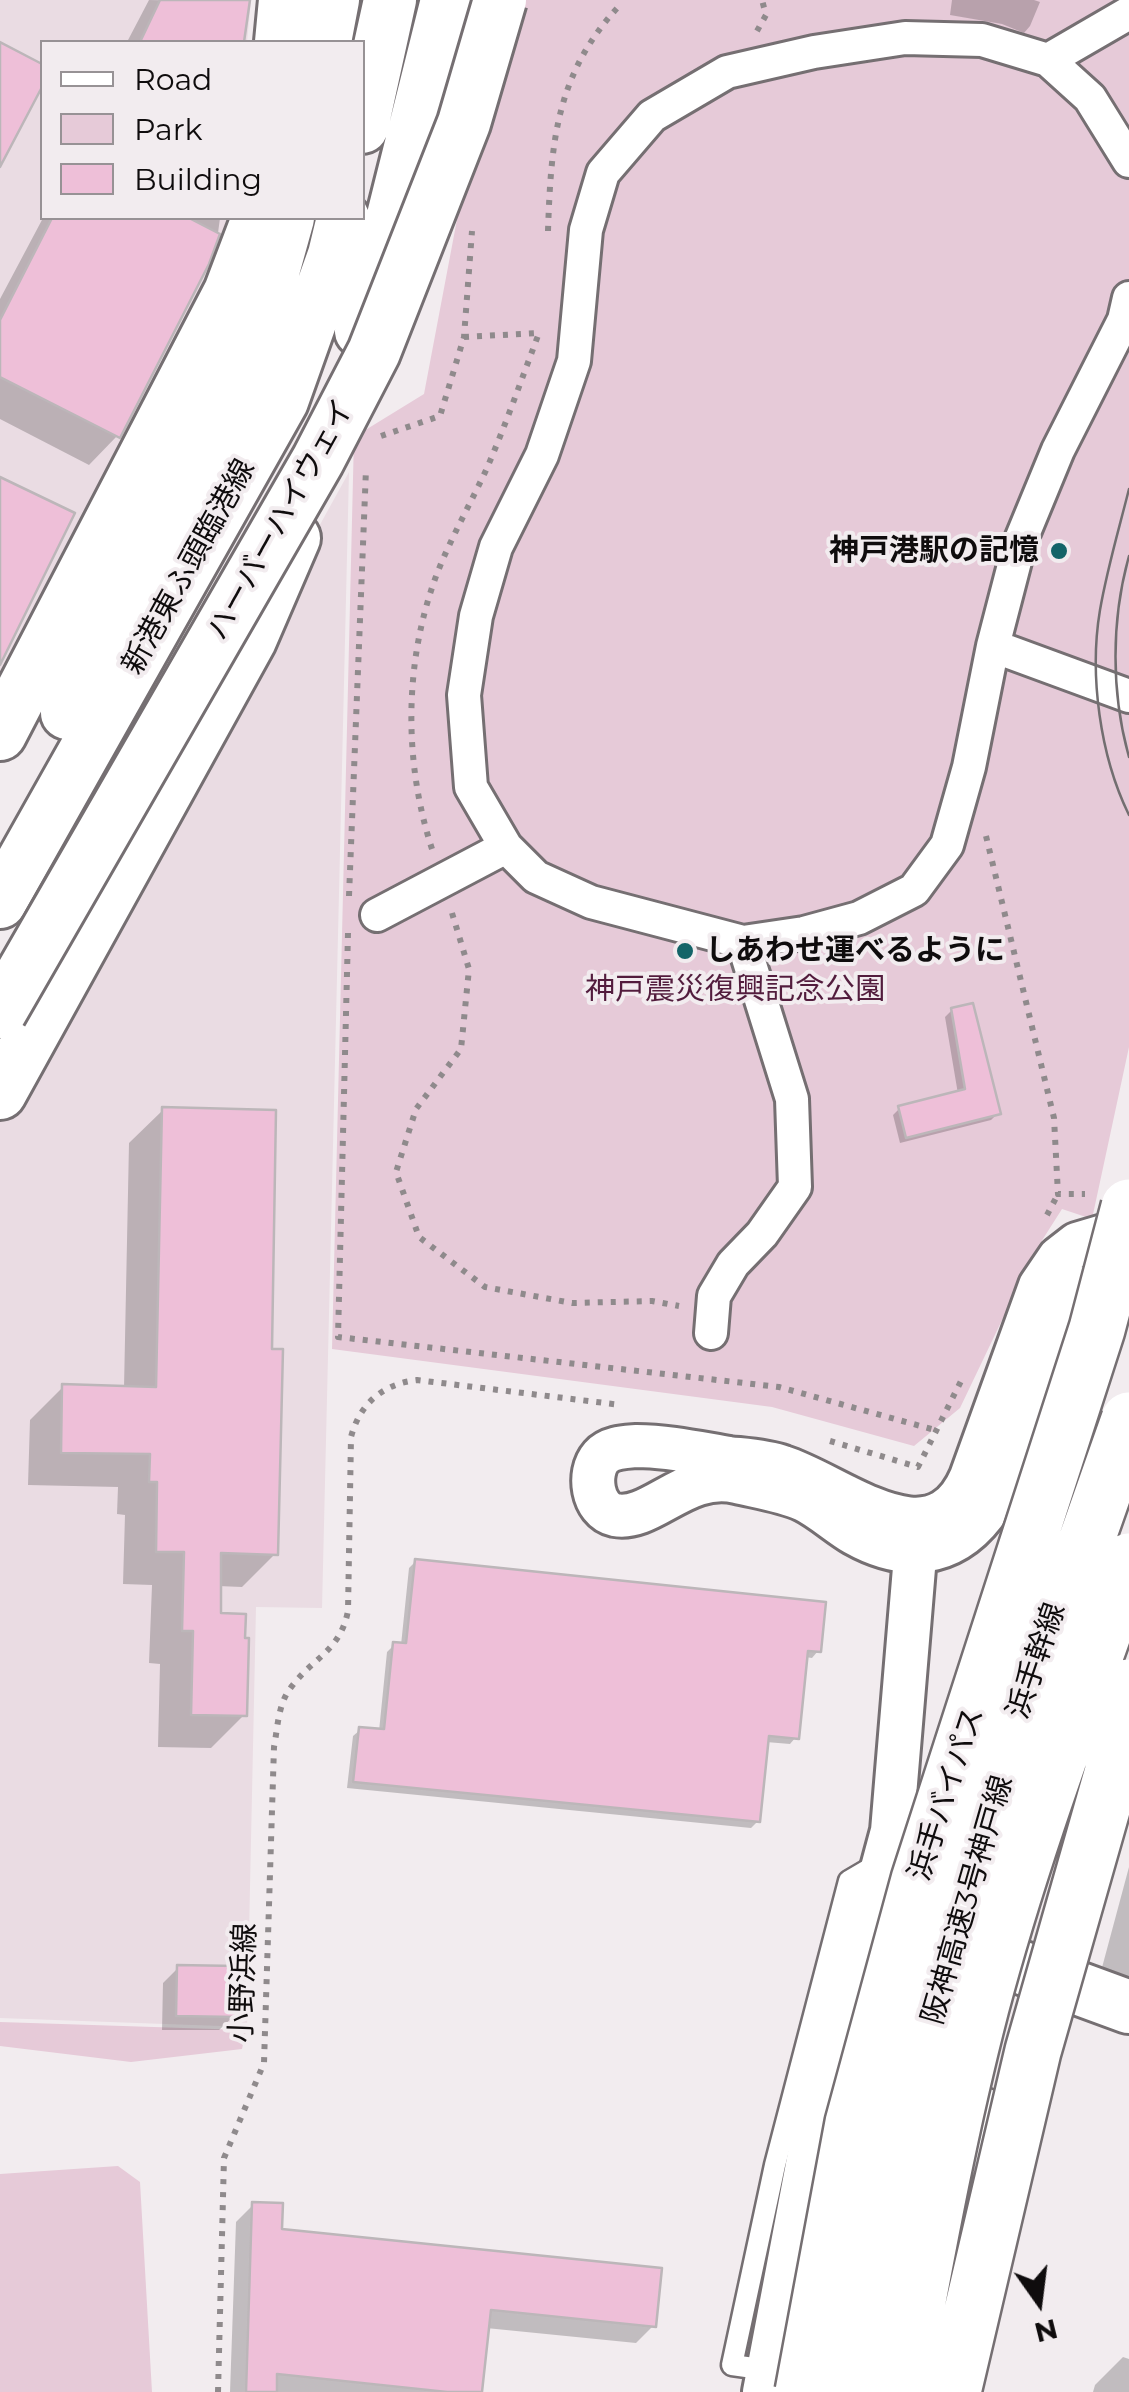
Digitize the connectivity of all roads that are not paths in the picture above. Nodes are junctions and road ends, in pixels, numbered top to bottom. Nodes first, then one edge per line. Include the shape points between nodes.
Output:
1 (285, 0) edge
2 (333, 0) edge
3 (390, 0) edge
4 (446, 0) edge
5 (477, 0) edge
6 (500, 0) edge
7 (1129, 13) edge
8 (280, 40) edge
9 (325, 40) edge
10 (1048, 60) junction
11 (365, 113) edge
12 (1129, 162) edge
13 (258, 220) edge
14 (287, 220) edge
15 (343, 220) edge
16 (1129, 298) edge
17 (994, 646) junction
18 (1129, 696) edge
19 (0, 734) edge
20 (506, 846) junction
21 (0, 855) edge
22 (0, 902) edge
23 (358, 917) road end
24 (744, 942) junction
25 (0, 968) edge
26 (0, 1012) edge
27 (0, 1093) edge
28 (1111, 1201) edge
29 (1129, 1238) edge
30 (1129, 1284) edge
31 (711, 1333) road end
32 (1129, 1394) edge
33 (1129, 1420) edge
34 (926, 1533) junction
35 (1129, 1561) edge
36 (1129, 1595) edge
37 (1129, 1687) edge
38 (940, 1938) junction
39 (1002, 1962) junction
40 (1129, 2007) edge
41 (779, 2385) edge
42 (830, 2392) edge
43 (851, 2392) edge
44 (900, 2392) edge
45 (938, 2392) edge
46 (953, 2392) edge

1 - 8 street
2 - 9 street
3 - 11 street
4 - 27 street, bridge via 378,272 355,442 295,534 250,640
5 - 25 street, ハーバーハイウェイ via 442,119 352,349
6 - 26 street, ハーバーハイウェイ, bridge via 464,123 374,352
7 - 10 street
10 - 12 street via 1090,98
10 - 20 street via 982,40 905,38 727,72 652,116 603,173 586,230 574,361 542,454 496,547 476,616 464,696 471,788
13 - 19 street via 230,292
14 - 21 street via 231,395
15 - 22 street, 新港東ふ頭臨港線 via 282,401
16 - 17 street via 1020,542
17 - 18 street
17 - 24 street via 947,845 914,890 858,918
20 - 23 street
20 - 24 street via 536,877 591,902
24 - 31 street via 792,1099 795,1186 732,1264 714,1296
28 - 41 main road, 浜手バイパス, bridge via 1097,1329 919,1880
29 - 34 street via 1104,1236 1059,1258 1040,1286 962,1497
30 - 34 street via 1088,1286 1058,1303 984,1514 969,1534 936,1550
32 - 38 main road, 浜手幹線
33 - 43 main road, 阪神高速3号神戸線, bridge via 986,1823 893,2170
34 - 34 street via 892,1550 804,1500 731,1480 692,1483 636,1514 613,1515 601,1507 594,1471 614,1449 653,1446 780,1466
34 - 41 street via 892,1831 818,2108
35 - 44 main road, 阪神高速3号神戸線, bridge via 982,2003
36 - 39 main road
37 - 46 main road, bridge
38 - 39 street
38 - 42 main road, 浜手幹線 via 864,2204
39 - 40 street
39 - 45 main road

